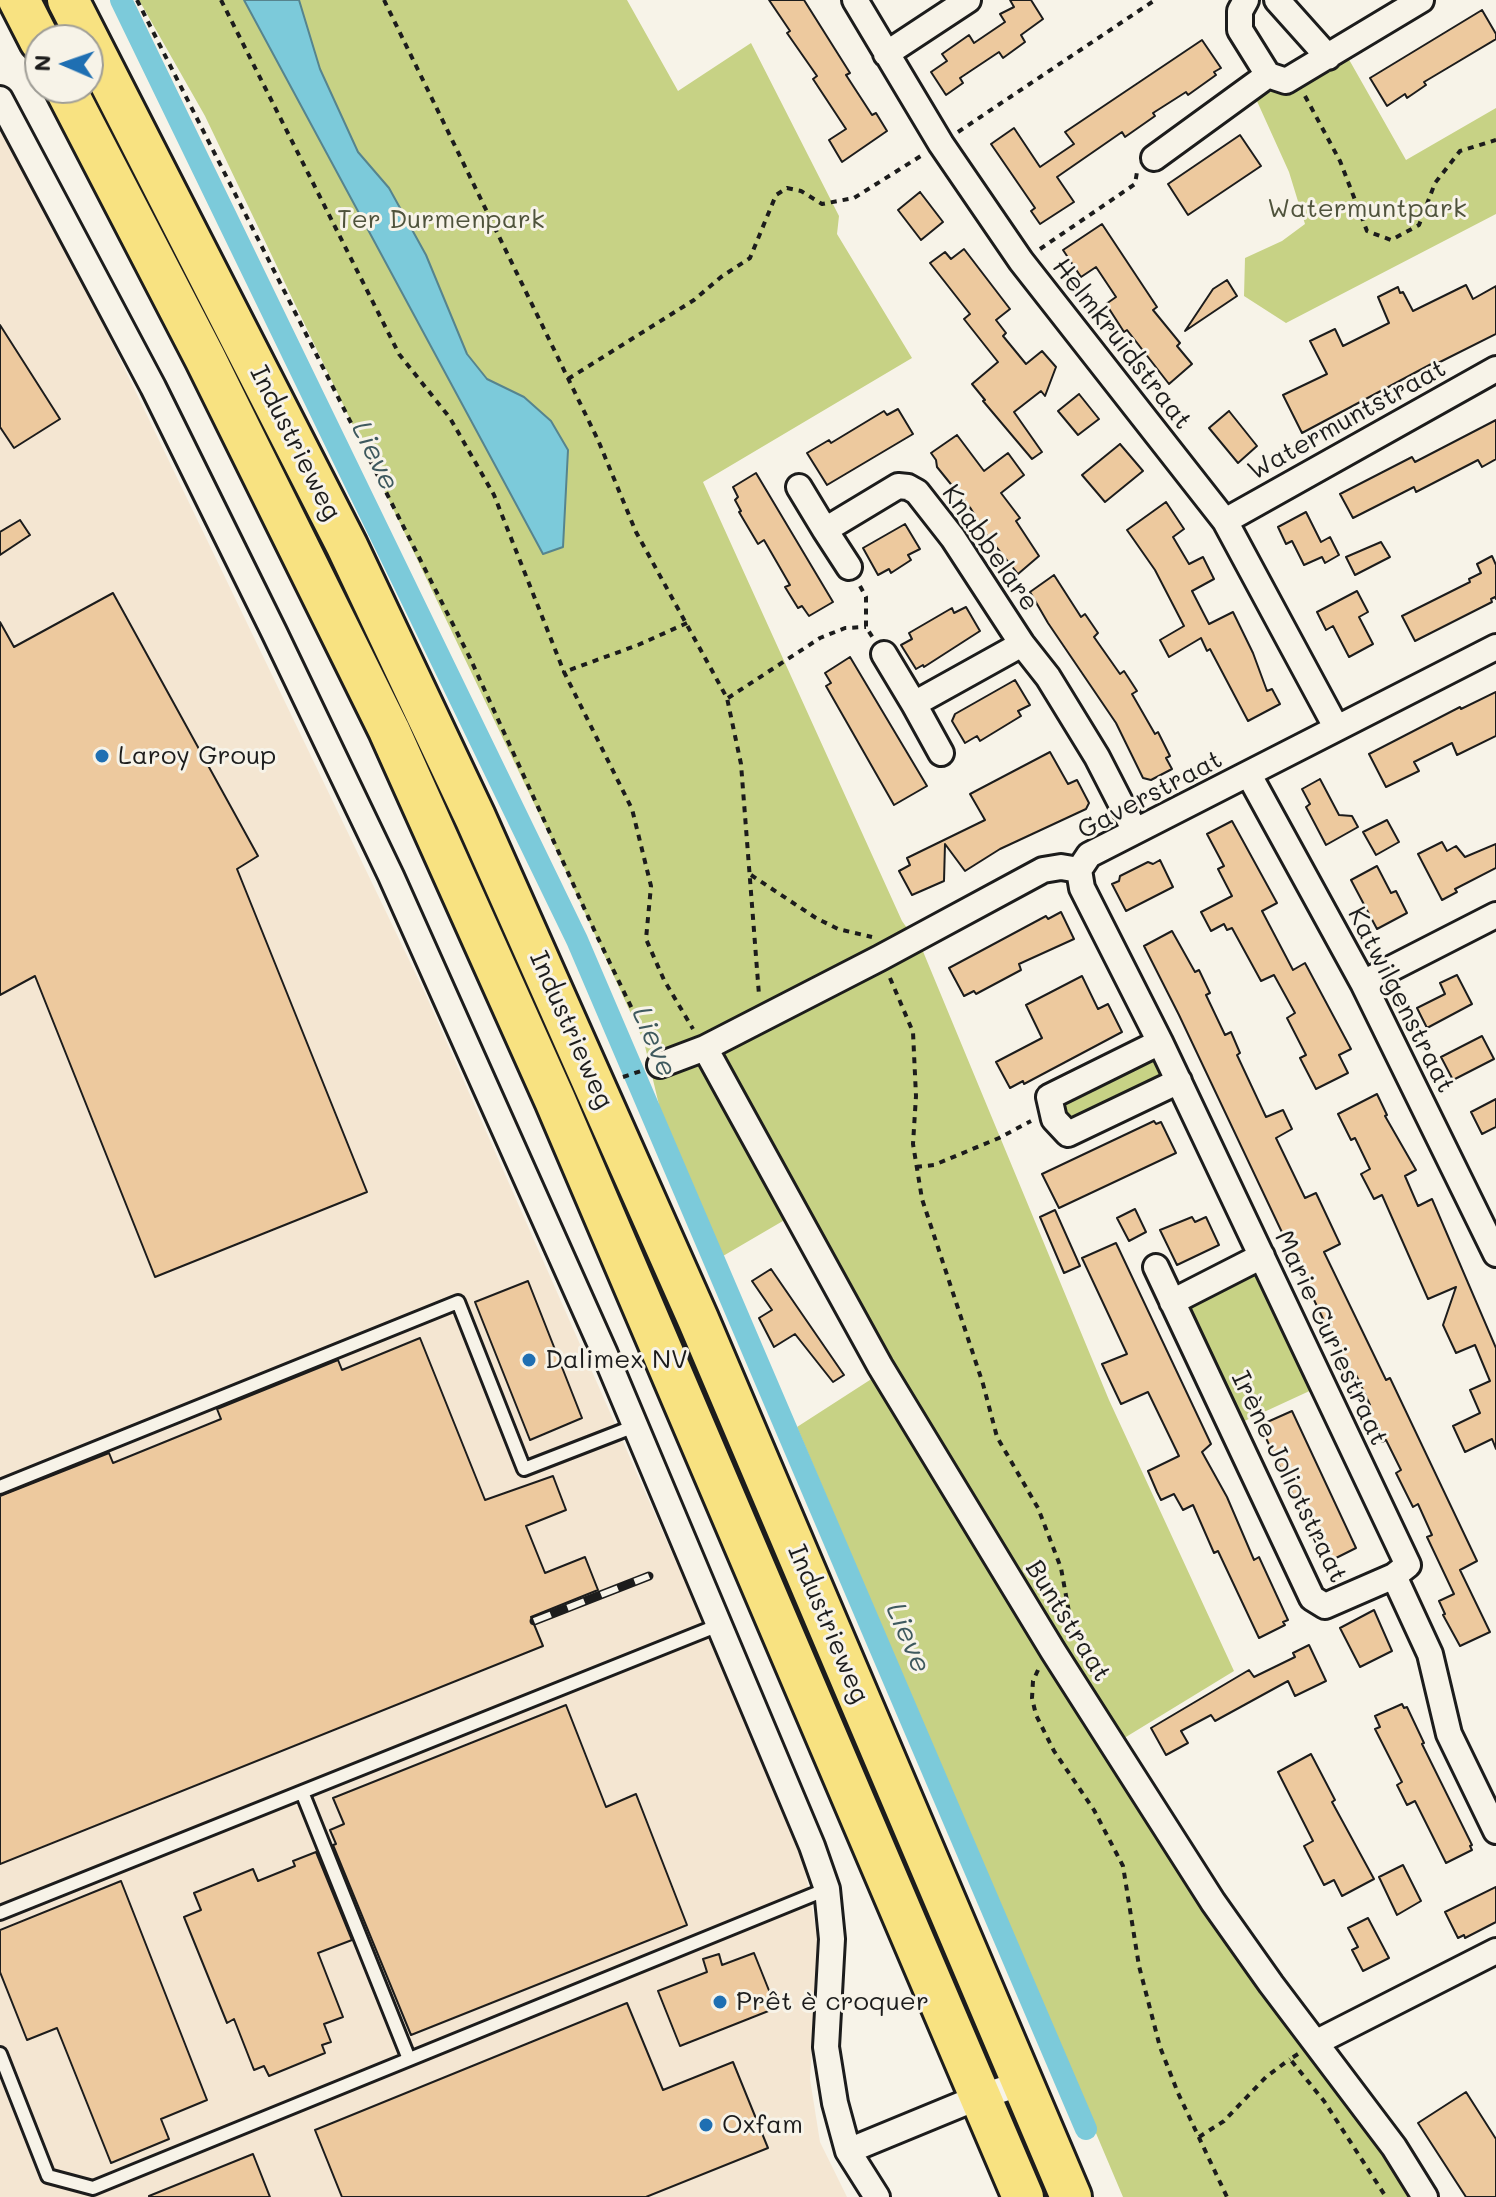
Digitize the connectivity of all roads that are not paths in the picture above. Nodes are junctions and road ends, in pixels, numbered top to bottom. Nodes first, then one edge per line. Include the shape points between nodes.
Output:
1 (19, 0) edge
2 (68, 0) edge
3 (855, 0) edge
4 (968, 0) edge
5 (1246, 0) edge
6 (1277, 0) edge
7 (1421, 0) edge
8 (31, 24) edge
9 (886, 54) junction
10 (1328, 57) junction
11 (1268, 75) junction
12 (0, 99) edge
13 (73, 104) edge
14 (1154, 158) road end
15 (1496, 369) edge
16 (799, 487) dead end
17 (1225, 521) junction
18 (825, 530) junction
19 (849, 567) road end
20 (1022, 644) junction
21 (1496, 647) edge
22 (884, 654) road end
23 (914, 704) junction
24 (1336, 727) junction
25 (941, 753) dead end
26 (1249, 775) junction
27 (1135, 831) junction
28 (1079, 870) junction
29 (1496, 915) edge
30 (1363, 983) junction
31 (1160, 1042) junction
32 (705, 1048) junction
33 (660, 1065) road end
34 (1179, 1081) junction
35 (1496, 1254) edge
36 (1262, 1256) junction
37 (1156, 1267) dead end
38 (1172, 1302) junction
39 (635, 1426) junction
40 (0, 1487) edge
41 (1394, 1576) junction
42 (719, 1625) junction
43 (302, 1792) junction
44 (1496, 1831) edge
45 (827, 1889) junction
46 (0, 1913) edge
47 (1496, 1951) edge
48 (1317, 2042) junction
49 (0, 2054) edge
50 (409, 2059) junction
51 (1023, 2083) junction
52 (979, 2097) junction
53 (848, 2151) junction
54 (877, 2197) edge
55 (1023, 2197) edge
56 (1071, 2197) edge
57 (1425, 2197) edge

1 - 8 highway
2 - 51 highway, Industrieweg via 347,546 475,817 686,1290
3 - 9 street, Helmkruidstraat
4 - 9 street
5 - 11 street via 1240,30
6 - 10 street
7 - 10 street
9 - 17 street, Helmkruidstraat via 1021,261
10 - 11 street via 1286,81
11 - 14 street
12 - 39 street via 153,387 281,646 391,876
13 - 52 highway, Industrieweg via 389,730 555,1100
15 - 17 street, Watermuntstraat
16 - 18 street
17 - 24 street, Helmkruidstraat
18 - 19 street
18 - 20 street, Knabbelare via 898,486 917,492
20 - 23 street, Knabbelare
20 - 27 street, Knabbelare via 1071,713
21 - 24 street, Gaverstraat
22 - 23 street
23 - 25 street
24 - 26 street, Gaverstraat
26 - 27 street, Gaverstraat
26 - 30 street, Katwilgenstraat
27 - 28 street, Gaverstraat via 1089,855
28 - 31 street, Marie Curiestraat via 1082,888
28 - 32 street, Gaverstraat via 1043,870
29 - 30 street
30 - 35 street, Katwilgenstraat
31 - 34 street, Marie Curiestraat
31 - 34 street via 1049,1097 1051,1110 1068,1134
32 - 33 street, Gaverstraat
32 - 48 street, Buntstraat via 880,1366 1053,1651 1213,1902
34 - 36 street, Marie Curiestraat
36 - 38 street
36 - 41 street, Marie Curiestraat via 1408,1565
37 - 38 street, Irène Joliotstraat
38 - 41 street, Irène Joliotstraat via 1312,1598 1325,1606
39 - 40 lane via 524,1469 458,1302
39 - 42 street
41 - 44 street via 1430,1654 1449,1734
42 - 43 lane
42 - 45 street
43 - 46 lane
43 - 50 lane
45 - 50 lane
45 - 53 street via 832,1939 826,2047
47 - 48 street
48 - 57 street, Buntstraat
49 - 50 lane via 48,2176 93,2188
51 - 52 street
51 - 56 highway, Industrieweg
52 - 53 street
52 - 55 highway, Industrieweg
53 - 54 street

